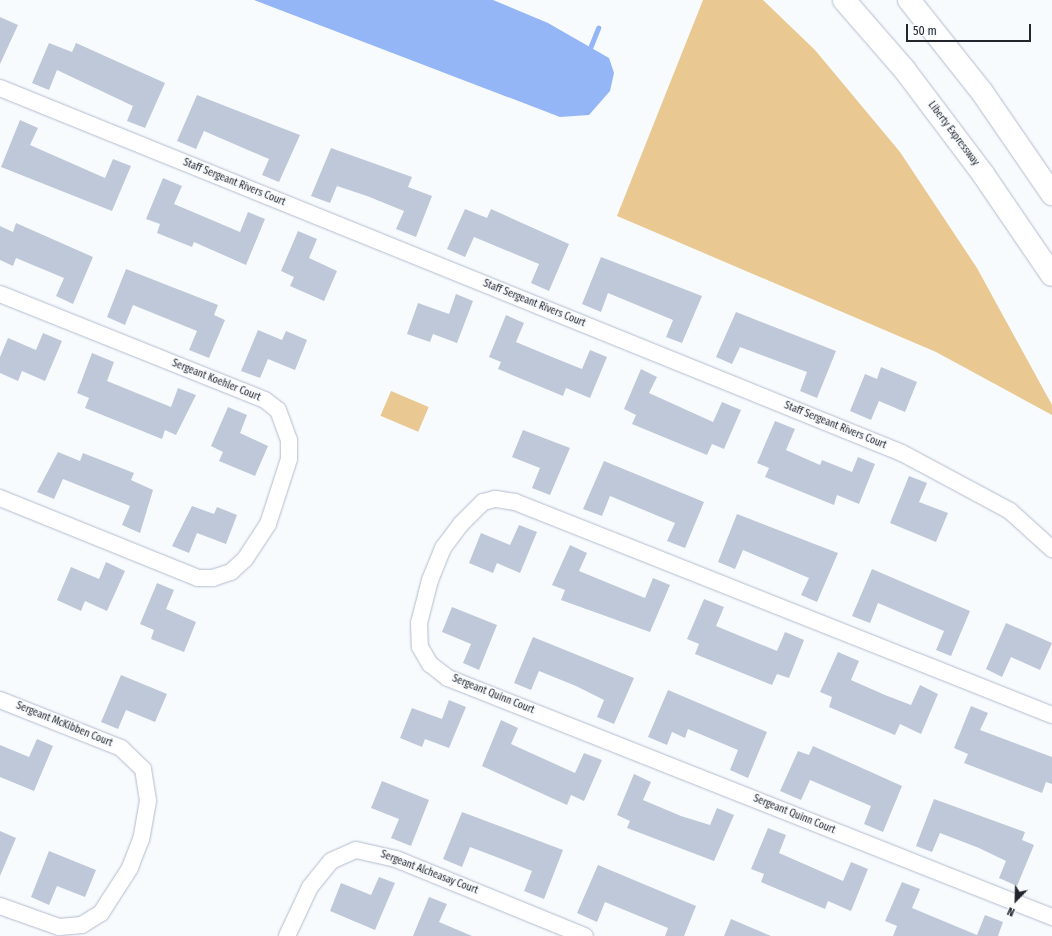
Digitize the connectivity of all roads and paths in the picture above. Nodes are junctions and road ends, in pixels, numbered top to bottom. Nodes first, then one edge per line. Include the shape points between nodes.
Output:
1 (844, 0) edge
2 (909, 0) edge
3 (0, 88) edge
4 (1052, 194) edge
5 (1052, 275) edge
6 (0, 294) edge
7 (0, 498) edge
8 (1052, 549) edge
9 (0, 700) edge
10 (1052, 715) edge
11 (0, 906) edge
12 (1052, 917) edge
13 (287, 936) edge
14 (585, 936) edge

1 - 5 highway, Liberty Expressway via 909,75 983,174
2 - 4 highway via 982,92
3 - 8 street, Staff Sergeant Rivers Court via 902,453 1010,511
6 - 7 street, Sergeant Koehler Court via 265,400 278,410 287,428 289,446 278,500 268,524 245,559 231,572 213,578 198,578
9 - 11 street, Sergeant McKibben Court via 121,748 143,769 148,801 141,839 130,868 101,913 82,925 59,927
10 - 12 street, Sergeant Quinn Court via 515,502 495,499 483,502 460,524 443,548 419,623 420,647 430,664 448,678
13 - 14 street, Sergeant Alcheasay Court via 310,887 331,861 356,850 396,859

